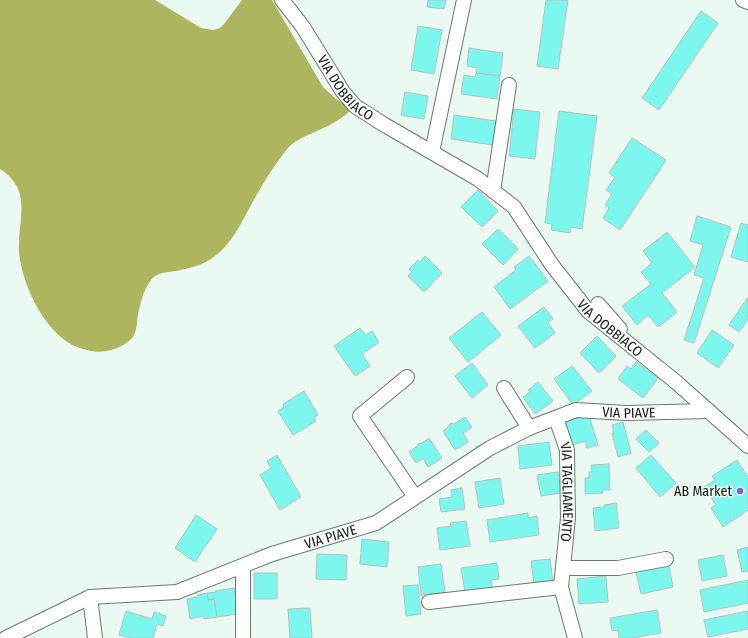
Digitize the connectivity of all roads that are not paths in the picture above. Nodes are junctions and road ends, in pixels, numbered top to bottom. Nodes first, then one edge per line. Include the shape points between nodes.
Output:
1 (282, 0) edge
2 (464, 0) edge
3 (743, 0) edge
4 (748, 2) edge
5 (509, 85) dead end
6 (432, 152) junction
7 (493, 191) junction
8 (598, 304) dead end
9 (637, 350) junction
10 (407, 377) dead end
11 (504, 388) dead end
12 (709, 411) junction
13 (556, 418) junction
14 (529, 428) junction
15 (745, 439) edge
16 (415, 497) junction
17 (666, 559) dead end
18 (242, 567) junction
19 (563, 568) junction
20 (561, 586) junction
21 (90, 597) junction
22 (429, 602) dead end
23 (6, 638) edge
24 (95, 638) edge
25 (243, 638) edge
26 (575, 638) edge

1 - 6 street, VIA DOBBIACO via 355,106
2 - 6 street
3 - 4 street
5 - 7 street
6 - 7 street, VIA DOBBIACO via 478,179
7 - 9 street, VIA DOBBIACO via 514,207 552,265 588,311
8 - 9 street
9 - 12 street, VIA DOBBIACO
10 - 16 street via 360,416
11 - 14 street
12 - 13 street, VIA PIAVE via 626,414 576,410
12 - 15 street, VIA DOBBIACO
13 - 14 street, VIA PIAVE
13 - 19 street, VIA TAGLIAMENTO via 567,450 568,518
14 - 16 street, VIA PIAVE via 490,448
16 - 18 street, VIA PIAVE via 376,523 272,554
17 - 19 street via 618,568
18 - 21 street, VIA PIAVE via 177,592
18 - 25 street
19 - 20 street, VIA TAGLIAMENTO
20 - 22 street
20 - 26 street, VIA TAGLIAMENTO
21 - 23 street, VIA PIAVE
21 - 24 street

